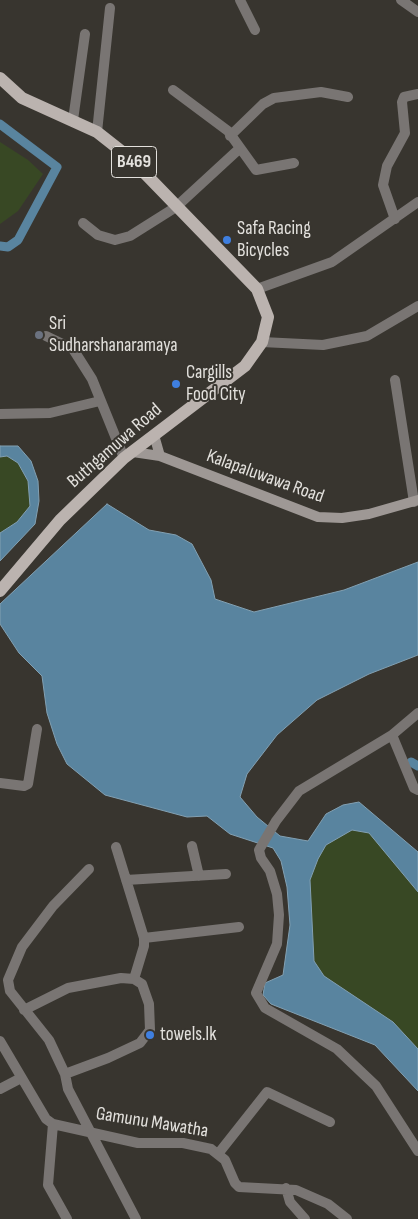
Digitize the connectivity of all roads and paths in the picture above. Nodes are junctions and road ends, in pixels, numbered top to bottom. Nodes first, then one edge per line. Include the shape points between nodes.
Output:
1 (240, 0) edge
2 (401, 0) edge
3 (110, 8) dead end
4 (418, 12) edge
5 (255, 30) dead end
6 (86, 34) dead end
7 (0, 78) edge
8 (173, 90) dead end
9 (418, 94) edge
10 (348, 97) dead end
11 (73, 120) junction
12 (97, 132) junction
13 (230, 136) junction
14 (239, 150) junction
15 (294, 163) dead end
16 (418, 202) edge
17 (176, 207) junction
18 (395, 218) junction
19 (83, 223) dead end
20 (257, 289) junction
21 (418, 306) edge
22 (46, 336) dead end
23 (262, 342) junction
24 (234, 374) junction
25 (395, 380) dead end
26 (216, 388) junction
27 (100, 402) junction
28 (0, 414) edge
29 (154, 435) junction
30 (129, 455) junction
31 (160, 456) junction
32 (416, 501) edge
33 (0, 591) edge
34 (418, 713) edge
35 (37, 730) dead end
36 (392, 735) junction
37 (0, 783) edge
38 (418, 790) edge
39 (192, 846) dead end
40 (116, 847) dead end
41 (89, 869) dead end
42 (226, 874) dead end
43 (199, 876) junction
44 (126, 880) junction
45 (240, 927) dead end
46 (144, 938) junction
47 (134, 979) junction
48 (24, 1010) junction
49 (0, 1041) edge
50 (65, 1074) junction
51 (21, 1078) junction
52 (0, 1089) edge
53 (330, 1122) dead end
54 (53, 1124) junction
55 (88, 1131) junction
56 (418, 1151) edge
57 (218, 1154) junction
58 (286, 1188) junction
59 (67, 1219) edge
60 (136, 1219) edge
61 (305, 1219) edge
62 (347, 1219) edge

1 - 5 street
2 - 4 street
3 - 12 street
6 - 11 street
7 - 11 main road, Buthgamuwa Road / B469 via 22,98
8 - 13 street via 228,131
9 - 18 street via 404,97 402,102 405,133 387,166 383,185
10 - 13 street via 321,92 274,98 263,104
11 - 12 main road, Buthgamuwa Road / B469
12 - 17 main road, Buthgamuwa Road / B469 via 130,158
13 - 14 street
14 - 15 street via 256,170
14 - 17 street
16 - 18 street
17 - 19 street via 130,236 115,240 98,236
17 - 20 main road, Buthgamuwa Road / B469
18 - 20 street via 332,262
20 - 23 main road, Buthgamuwa Road / B469 via 268,317
21 - 23 street via 367,336 323,345
22 - 27 street via 73,349 92,379
23 - 24 main road, Buthgamuwa Road / B469 via 245,366
24 - 26 main road, Buthgamuwa Road / B469
24 - 26 lane via 219,367 210,370 209,375
25 - 32 street
26 - 29 main road, Buthgamuwa Road / B469
27 - 28 street via 50,413
27 - 30 street
29 - 30 main road, Buthgamuwa Road / B469
29 - 31 street
30 - 31 street, Kalapaluwawa Road
30 - 33 main road, Buthgamuwa Road / B469 via 60,520
31 - 32 street, Kalapaluwawa Road via 318,517 369,514
34 - 36 street
35 - 37 street via 28,784
36 - 38 street via 414,788
36 - 56 street via 299,791 259,850 270,870 279,915 278,944 256,993 265,1008 337,1049 369,1080
39 - 43 street
40 - 44 street
41 - 48 street via 52,906 22,948 8,980 10,991
42 - 43 street
43 - 44 street
44 - 46 street
45 - 46 street
46 - 47 street
47 - 48 street via 122,978 68,988
47 - 50 street via 142,984 149,1004 150,1030 140,1042
48 - 50 street via 49,1040
49 - 51 street
50 - 55 street via 68,1089
51 - 52 street
51 - 54 street via 46,1119
53 - 57 street via 267,1092
54 - 55 street, Gamunu Mawatha
54 - 59 street via 48,1185
55 - 57 street, Gamunu Mawatha via 138,1143 183,1143 211,1149
55 - 60 street
57 - 58 street, Gamunu Mawatha via 239,1187
58 - 61 street via 290,1202
58 - 62 street, Gamunu Mawatha via 328,1204

